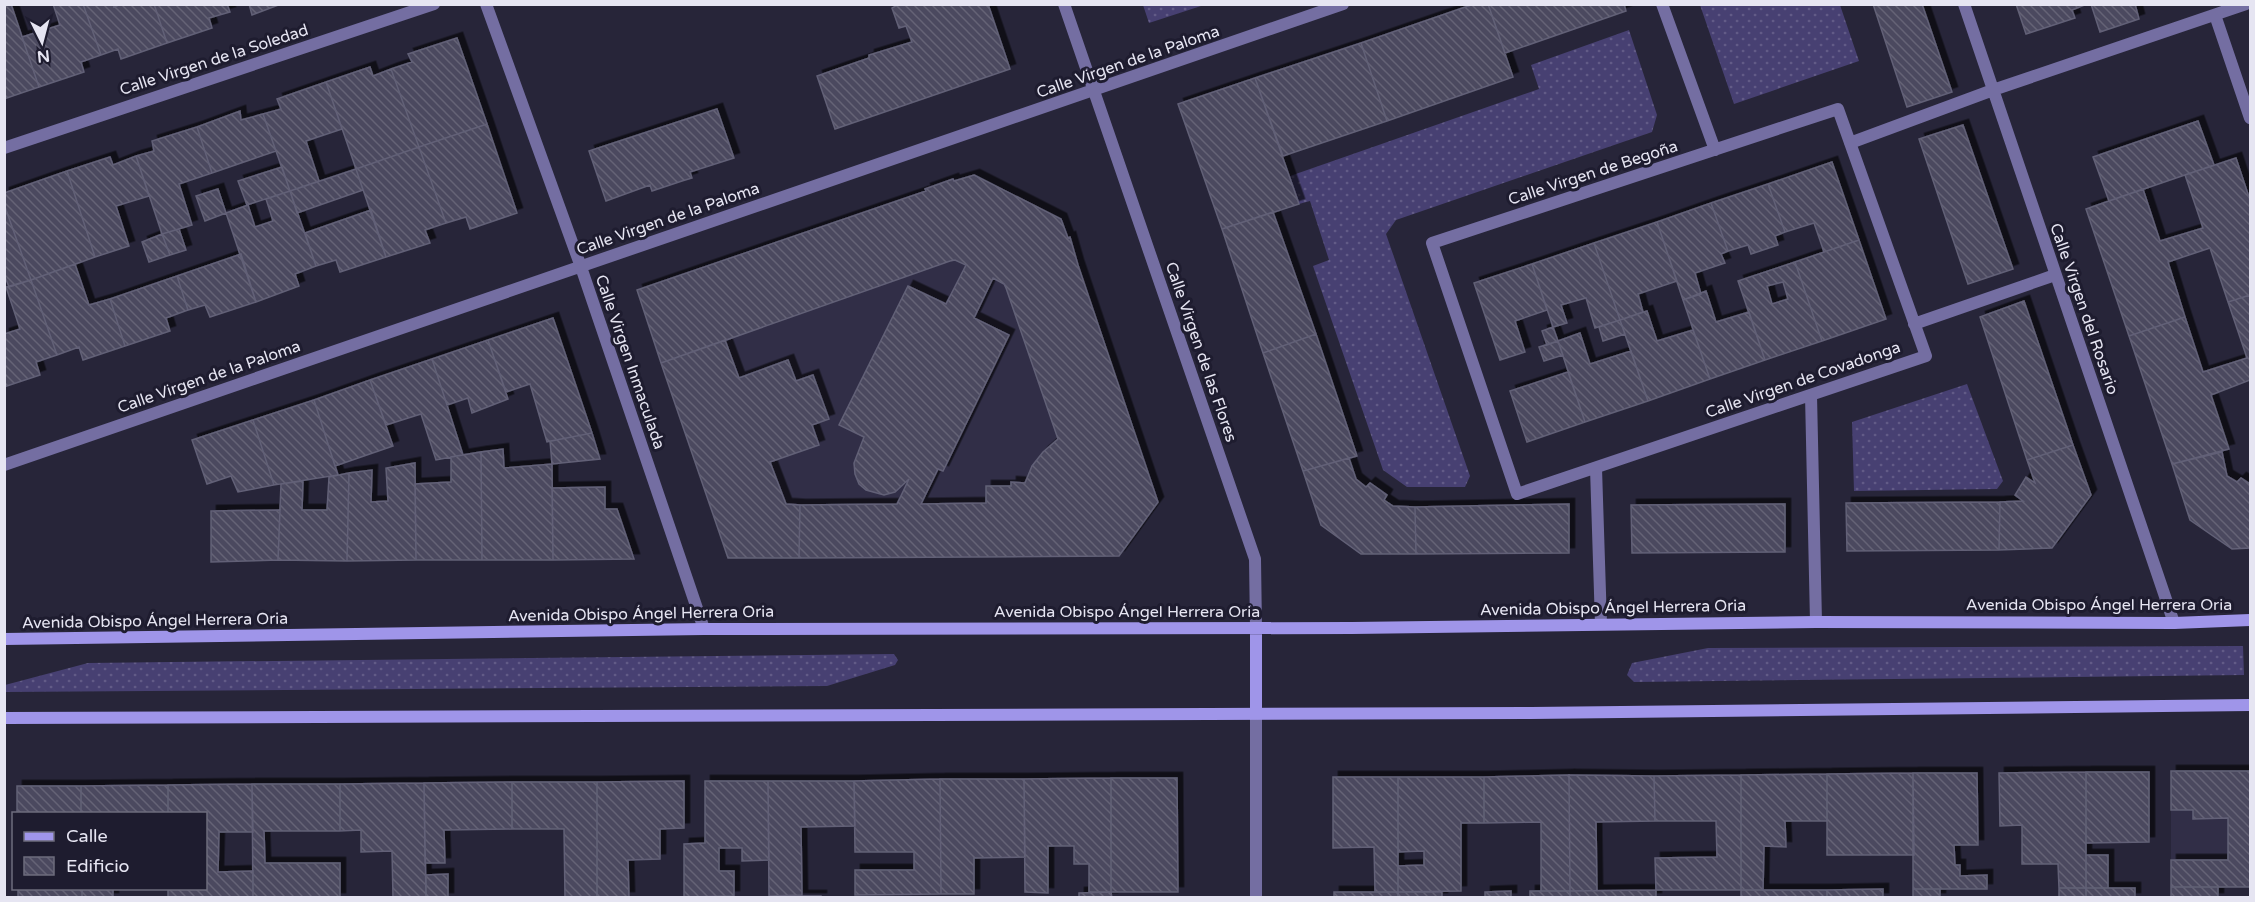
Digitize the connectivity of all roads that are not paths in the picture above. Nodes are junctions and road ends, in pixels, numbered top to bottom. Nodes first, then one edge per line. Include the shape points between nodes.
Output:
1 (434, 4) edge
2 (486, 4) edge
3 (1064, 4) edge
4 (1343, 4) edge
5 (1662, 4) edge
6 (1964, 4) edge
7 (2246, 4) edge
8 (2215, 15) junction
9 (1993, 90) junction
10 (1093, 92) junction
11 (2250, 118) edge
12 (1850, 142) junction
13 (4, 148) edge
14 (1715, 150) junction
15 (581, 267) junction
16 (2055, 275) junction
17 (1914, 324) junction
18 (1811, 395) junction
19 (4, 465) edge
20 (1596, 468) junction
21 (1517, 494) joint
22 (2250, 620) edge
23 (1816, 622) junction
24 (2174, 623) junction
25 (1601, 624) junction
26 (1256, 628) junction
27 (704, 629) junction
28 (4, 639) edge
29 (2250, 705) edge
30 (1256, 714) junction
31 (4, 718) edge
32 (1256, 897) edge

1 - 13 street, Calle Virgen de la Soledad
2 - 15 street, Calle Virgen Inmaculada
3 - 10 street, Calle Virgen de las Flores
4 - 10 street, Calle Virgen de la Paloma
5 - 14 street
6 - 9 street, Calle Virgen del Rosario
7 - 8 street
8 - 9 street
8 - 11 street
9 - 12 street
9 - 16 street, Calle Virgen del Rosario
10 - 15 street, Calle Virgen de la Paloma
10 - 26 street, Calle Virgen de las Flores via 1255,559
12 - 14 street, Calle Virgen de Begoña via 1838,109
12 - 17 street
14 - 21 street, Calle Virgen de Begoña via 1432,243
15 - 19 street, Calle Virgen de la Paloma
15 - 27 street, Calle Virgen Inmaculada
16 - 17 street, Calle Virgen de Covadonga
16 - 24 street, Calle Virgen del Rosario
17 - 18 street, Calle Virgen de Covadonga via 1926,356
18 - 20 street, Calle Virgen de Covadonga
18 - 23 street
20 - 21 street, Calle Virgen de Covadonga
20 - 25 street
22 - 24 main road, Avenida Obispo Ángel Herrera Oria
23 - 24 main road, Avenida Obispo Ángel Herrera Oria
23 - 25 main road, Avenida Obispo Ángel Herrera Oria
25 - 26 main road, Avenida Obispo Ángel Herrera Oria
26 - 27 main road, Avenida Obispo Ángel Herrera Oria
26 - 30 main road
27 - 28 main road, Avenida Obispo Ángel Herrera Oria
29 - 30 main road
30 - 31 main road
30 - 32 street

